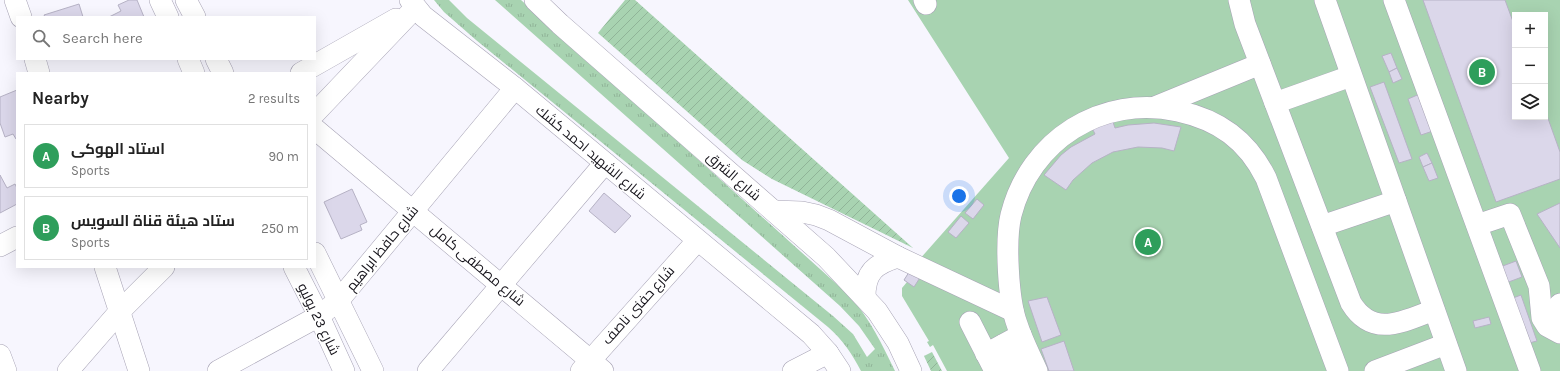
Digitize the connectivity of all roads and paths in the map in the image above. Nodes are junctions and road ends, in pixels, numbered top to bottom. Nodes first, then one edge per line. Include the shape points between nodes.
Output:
1 (16, 0) edge
2 (160, 0) edge
3 (186, 0) edge
4 (535, 0) edge
5 (1239, 0) edge
6 (1324, 0) edge
7 (1394, 0) edge
8 (413, 4) edge
9 (21, 16) edge
10 (168, 16) edge
11 (194, 16) edge
12 (35, 60) edge
13 (188, 60) edge
14 (216, 60) edge
15 (1260, 64) junction
16 (39, 72) edge
17 (194, 72) edge
18 (222, 72) edge
19 (303, 72) edge
20 (1352, 76) junction
21 (515, 88) junction
22 (1275, 103) junction
23 (1155, 107) junction
24 (316, 112) edge
25 (316, 130) edge
26 (605, 163) junction
27 (1396, 201) junction
28 (413, 210) junction
29 (774, 211) junction
30 (1322, 226) junction
31 (1477, 226) junction
32 (16, 238) edge
33 (697, 241) junction
34 (0, 246) edge
35 (316, 255) edge
36 (898, 257) junction
37 (105, 268) edge
38 (163, 268) edge
39 (295, 268) edge
40 (501, 284) junction
41 (865, 297) junction
42 (339, 300) junction
43 (1560, 304) edge
44 (1434, 310) junction
45 (120, 311) junction
46 (1013, 311) junction
47 (319, 316) junction
48 (1560, 319) edge
49 (970, 322) dead end
50 (1560, 333) edge
51 (1446, 344) junction
52 (1001, 351) edge
53 (828, 353) junction
54 (0, 355) edge
55 (591, 367) edge
56 (1380, 370) edge
57 (6, 371) edge
58 (68, 371) edge
59 (139, 371) edge
60 (218, 371) edge
61 (344, 371) edge
62 (373, 371) edge
63 (428, 371) edge
64 (793, 371) edge
65 (840, 371) edge
66 (911, 371) edge
67 (1016, 371) edge
68 (1037, 371) edge
69 (1338, 371) edge
70 (1456, 371) edge
71 (1530, 371) edge

1 - 9 street
2 - 10 street
3 - 11 street
4 - 29 street, شارع الشرق
5 - 15 street
6 - 20 street
7 - 31 street
8 - 19 street
8 - 21 street, شارع الشهيد احمد كشك via 423,16
8 - 24 street
12 - 16 street
13 - 17 street
14 - 18 street
15 - 22 street
15 - 23 street
20 - 22 street
20 - 27 street
21 - 26 street, شارع الشهيد احمد كشك
21 - 28 street, شارع حافظ ابراهيم
22 - 30 street
23 - 46 street via 1130,108 1083,122 1067,132 1040,158 1022,187 1011,216 1008,247
23 - 69 street via 1192,114 1223,128 1248,149 1258,163 1274,198
25 - 28 street, شارع مصطفى كامل
26 - 33 street, شارع الشهيد احمد كشك
26 - 40 street
27 - 30 street
27 - 44 street
28 - 40 street, شارع مصطفى كامل
28 - 42 street, شارع حافظ ابراهيم
29 - 36 street via 788,210 816,215
29 - 41 street, شارع الشرق via 826,257
30 - 44 street via 1351,303 1360,316 1374,323 1390,325
31 - 50 street via 1510,214 1539,286 1542,318 1547,326
31 - 71 street
32 - 34 street
33 - 53 street, شارع الشهيد احمد كشك via 811,334
33 - 55 street, شارع حفنى ناصف
35 - 42 street, شارع 23 يوليو
36 - 41 street via 880,264 873,270 865,287
36 - 46 street
37 - 45 street
38 - 45 street
39 - 47 street, شارع 23 يوليو
40 - 55 street, شارع مصطفى كامل
40 - 63 street
41 - 66 street, شارع الشرق via 898,343
42 - 47 street, شارع حافظ ابراهيم
42 - 62 street, شارع 23 يوليو
43 - 48 street via 1556,307 1555,313
44 - 51 street
45 - 58 street
45 - 59 street
46 - 52 street
47 - 60 street, شارع حافظ ابراهيم
47 - 61 street, شارع 23 يوليو
49 - 52 street
51 - 56 street
51 - 70 street
52 - 67 street
52 - 68 street
53 - 64 street
53 - 65 street, شارع الشهيد احمد كشك
54 - 57 street

